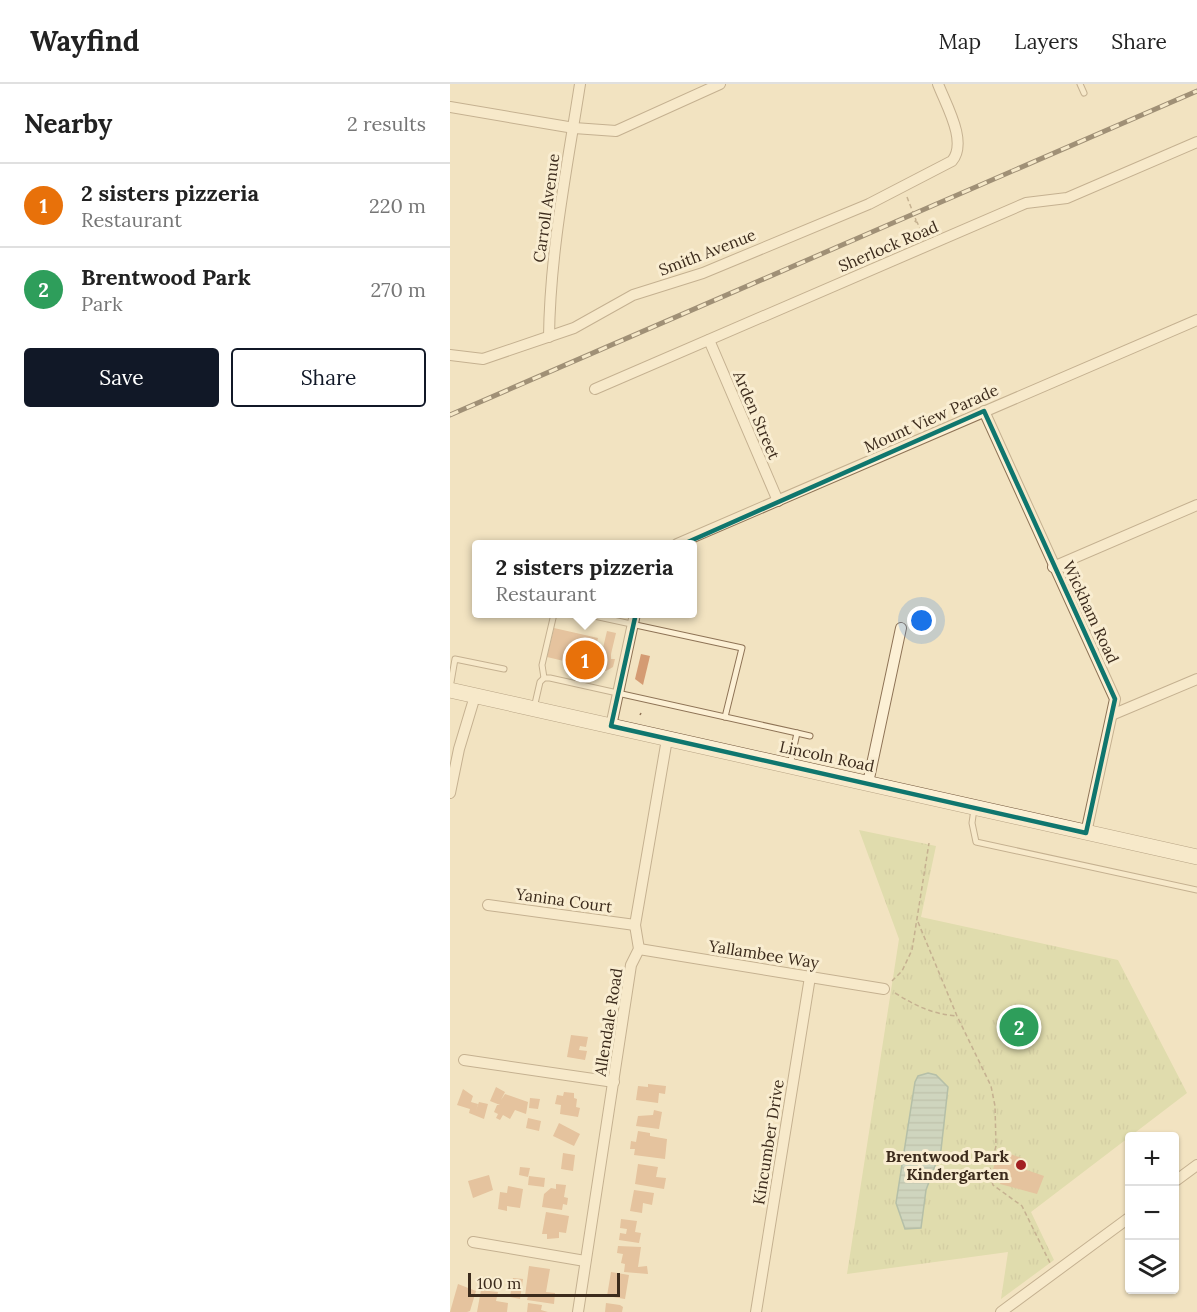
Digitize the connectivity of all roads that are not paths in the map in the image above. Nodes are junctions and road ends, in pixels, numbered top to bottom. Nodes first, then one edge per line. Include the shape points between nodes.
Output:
1 (580, 84) edge
2 (720, 84) edge
3 (938, 84) edge
4 (1080, 84) edge
5 (1084, 93) dead end
6 (450, 107) edge
7 (574, 128) junction
8 (1197, 142) edge
9 (1197, 320) edge
10 (549, 337) junction
11 (709, 340) junction
12 (450, 355) edge
13 (595, 389) dead end
14 (984, 411) junction
15 (778, 501) junction
16 (1197, 505) edge
17 (686, 540) edge
18 (1053, 567) junction
19 (553, 618) edge
20 (634, 619) edge
21 (901, 628) dead end
22 (504, 669) dead end
23 (543, 678) junction
24 (1197, 679) edge
25 (450, 690) edge
26 (618, 693) junction
27 (475, 696) junction
28 (534, 708) junction
29 (1114, 714) junction
30 (725, 717) junction
31 (611, 726) junction
32 (797, 733) junction
33 (810, 736) dead end
34 (667, 739) junction
35 (790, 766) junction
36 (868, 783) junction
37 (450, 793) edge
38 (974, 808) junction
39 (1086, 833) junction
40 (1197, 857) edge
41 (1197, 890) edge
42 (488, 905) dead end
43 (635, 924) junction
44 (639, 949) junction
45 (810, 976) junction
46 (884, 988) road end
47 (464, 1060) dead end
48 (614, 1082) junction
49 (1197, 1165) edge
50 (1179, 1178) edge
51 (1125, 1220) edge
52 (473, 1242) dead end
53 (585, 1261) junction
54 (578, 1312) edge
55 (756, 1312) edge
56 (1001, 1312) edge

1 - 7 street, Carroll Avenue
2 - 7 street via 616,131
3 - 10 street, Smith Avenue via 959,143 958,154 952,161 869,204 703,273 633,296
4 - 5 lane
6 - 7 street
7 - 10 street, Carroll Avenue via 550,289
8 - 11 street, Sherlock Road via 1067,198 1026,203
9 - 14 street, Mount View Parade
10 - 12 street, Smith Avenue via 483,359
11 - 13 street, Sherlock Road
11 - 15 street, Arden Street
14 - 15 street, Mount View Parade
14 - 18 street, Wickham Road
15 - 17 street, Mount View Parade
16 - 18 street
18 - 29 street, Wickham Road via 1115,699
19 - 23 lane via 542,665
20 - 26 street
20 - 30 lane via 742,648
21 - 36 street
22 - 25 lane via 455,659
23 - 26 lane
23 - 28 lane
24 - 29 street
25 - 27 main road, Lincoln Road
26 - 30 lane
26 - 31 street
27 - 28 main road, Lincoln Road
27 - 37 street
28 - 31 main road, Lincoln Road
29 - 39 street, Wickham Road
30 - 32 lane
31 - 34 main road, Lincoln Road
32 - 33 lane
32 - 35 lane
34 - 35 main road, Lincoln Road
34 - 43 street, Allendale Road
35 - 36 main road, Lincoln Road
36 - 38 main road, Lincoln Road
38 - 39 main road, Lincoln Road
38 - 41 lane via 976,842
39 - 40 main road, Lincoln Road
42 - 43 street, Yanina Court
43 - 44 street, Allendale Road
44 - 45 street, Yallambee Way
44 - 48 street, Allendale Road via 631,964
45 - 46 street, Yallambee Way
45 - 55 street, Kincumber Drive
47 - 48 street
48 - 53 street, Allendale Road
49 - 50 street
51 - 56 street
52 - 53 street
53 - 54 street, Allendale Road

